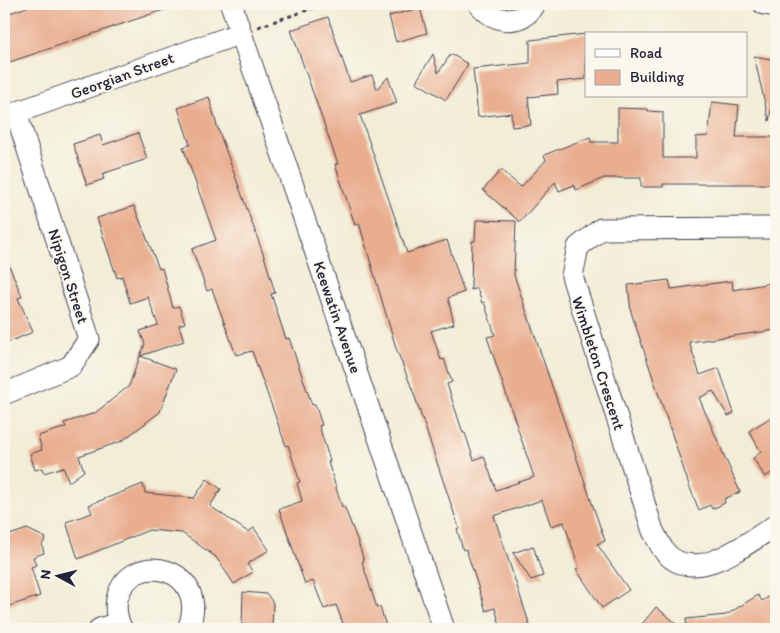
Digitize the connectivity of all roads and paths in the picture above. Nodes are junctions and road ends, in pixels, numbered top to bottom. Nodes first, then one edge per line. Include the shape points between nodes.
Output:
1 (231, 4) edge
2 (324, 4) edge
3 (480, 4) edge
4 (535, 4) edge
5 (764, 4) edge
6 (776, 6) edge
7 (247, 30) junction
8 (10, 115) edge
9 (776, 228) edge
10 (4, 394) edge
11 (776, 525) edge
12 (114, 627) edge
13 (188, 629) edge
14 (444, 629) edge

1 - 7 street, Keewatin Avenue
2 - 7 path
3 - 4 street via 484,11 502,20 524,16
5 - 6 street
7 - 8 street, Georgian Street
7 - 14 street, Keewatin Avenue
8 - 10 street, Nipigon Street via 89,339 72,366
9 - 11 street, Wimbleton Crescent via 601,229 578,247 572,276 654,531 666,553 687,565 714,563
12 - 13 street via 119,592 126,581 143,570 156,568 182,579 190,589 194,602

